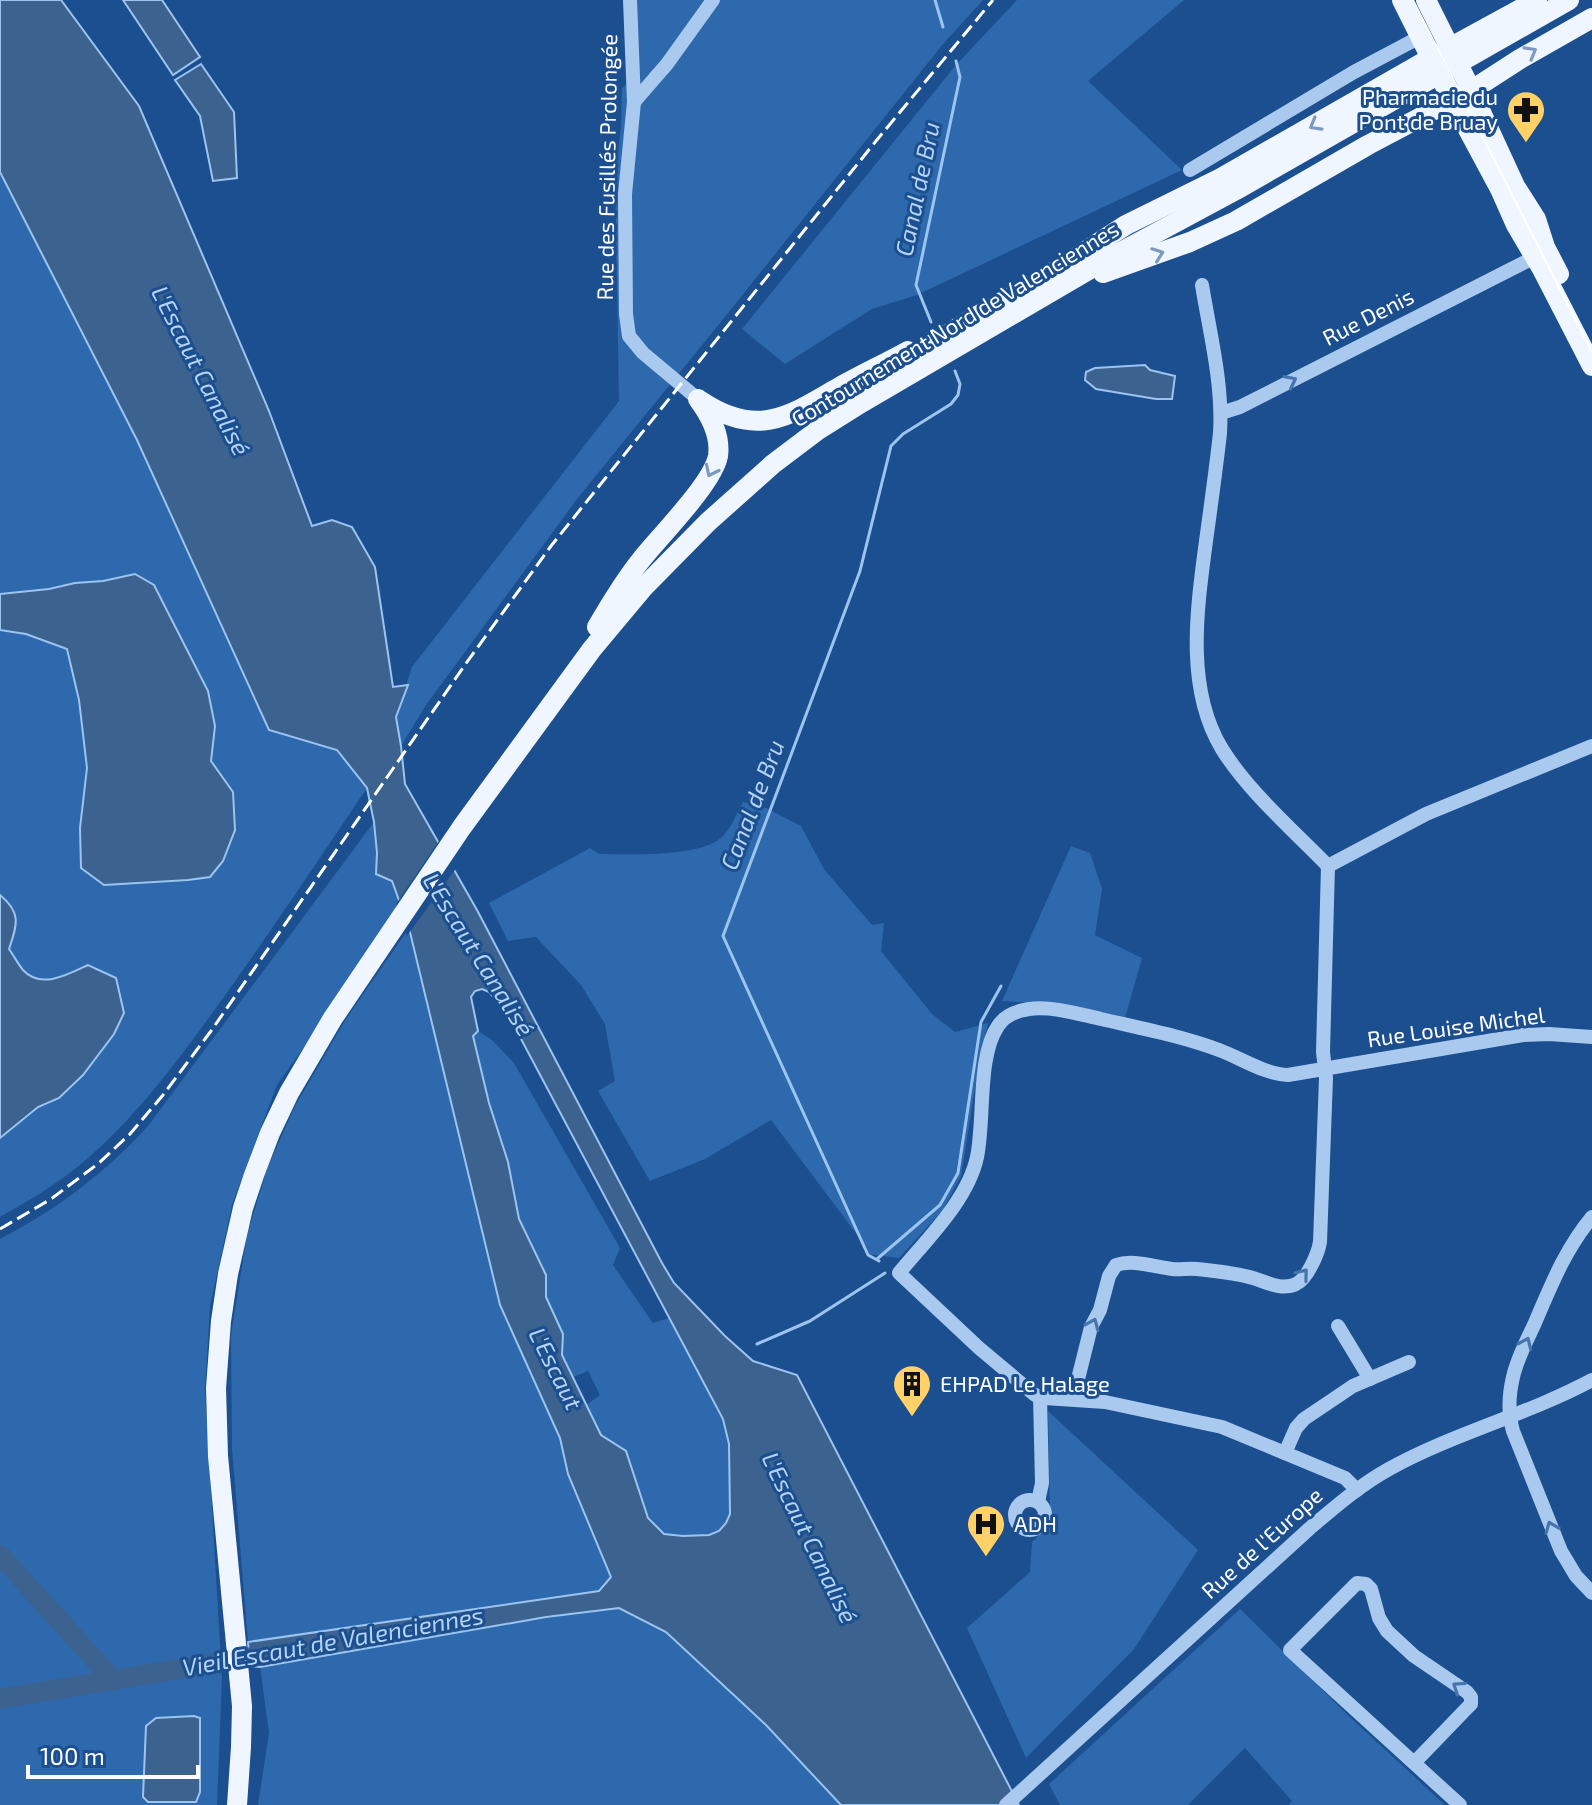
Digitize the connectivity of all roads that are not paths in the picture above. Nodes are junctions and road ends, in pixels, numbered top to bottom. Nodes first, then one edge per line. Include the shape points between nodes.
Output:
1 (630, 0) edge
2 (713, 0) edge
3 (1402, 0) edge
4 (1426, 0) edge
5 (1537, 0) edge
6 (1569, 0) edge
7 (1592, 18) edge
8 (1420, 37) junction
9 (1451, 50) junction
10 (1432, 60) junction
11 (1470, 87) junction
12 (1451, 97) junction
13 (634, 102) junction
14 (1190, 170) dead end
15 (1535, 257) junction
16 (1048, 285) junction
17 (1202, 285) dead end
18 (970, 320) junction
19 (1592, 339) edge
20 (1592, 366) edge
21 (698, 399) junction
22 (1221, 413) junction
23 (818, 430) junction
24 (559, 693) junction
25 (1592, 746) edge
26 (1328, 866) junction
27 (1592, 1037) edge
28 (1326, 1070) junction
29 (1592, 1217) edge
30 (1338, 1326) dead end
31 (1409, 1362) dead end
32 (1370, 1379) junction
33 (1592, 1380) edge
34 (1040, 1396) junction
35 (1073, 1399) junction
36 (1509, 1418) junction
37 (1285, 1453) junction
38 (1357, 1490) junction
39 (1038, 1502) dead end
40 (1592, 1593) edge
41 (1414, 1763) junction
42 (237, 1805) edge
43 (1006, 1805) edge
44 (1460, 1805) edge

1 - 13 street, Rue des Fusillés Prolongée
2 - 13 street
3 - 8 main road
4 - 9 main road
5 - 9 main road
6 - 16 main road, Contournement Nord de Valenciennes via 1236,190
11 -> 7 main road
8 - 10 main road
8 - 14 street
9 - 10 main road
9 - 11 main road, bridge
10 - 12 main road, bridge
10 -> 16 main road via 1126,225
11 - 12 main road
11 - 19 main road
12 - 15 main road
16 -> 12 main road via 1210,234
13 - 21 street, Rue des Fusillés Prolongée via 625,194 629,336
15 - 20 main road
22 -> 15 street, Rue Denis
16 - 18 main road
16 - 23 main road, Contournement Nord de Valenciennes
17 - 22 street
18 - 21 main road via 781,418 735,417
18 - 23 main road via 864,390
21 -> 24 main road via 718,443 712,472 623,584
22 - 26 street via 1199,601 1197,657 1203,704 1232,765
23 - 24 main road, Contournement Nord de Valenciennes via 761,474 675,554
24 - 42 main road, Contournement Nord de Valenciennes via 322,1035 282,1107 249,1191 228,1274 216,1416 241,1690
25 - 26 street via 1426,814
26 - 28 street
27 - 28 street, Rue Louise Michel via 1523,1035
28 - 34 street, Rue Louise Michel via 1283,1075 1195,1042 1038,1008 1008,1015 999,1023 990,1041 973,1171 951,1209 899,1273 1028,1391
35 -> 28 street via 1091,1327 1116,1265 1199,1269 1286,1286 1303,1278 1320,1242
36 -> 29 street via 1518,1360 1561,1265
30 - 32 street
31 - 32 street
32 - 37 street via 1301,1421
33 - 36 street, Rue de l'Europe
34 - 35 street
34 - 39 street
35 - 37 street via 1215,1426
36 - 38 street, Rue de l'Europe via 1406,1460
40 -> 36 street via 1561,1551
37 - 38 street via 1345,1478
38 - 43 street, Rue de l'Europe
41 -> 41 street via 1471,1704 1471,1697 1387,1631 1368,1586 1360,1583 1290,1650
41 - 44 street

